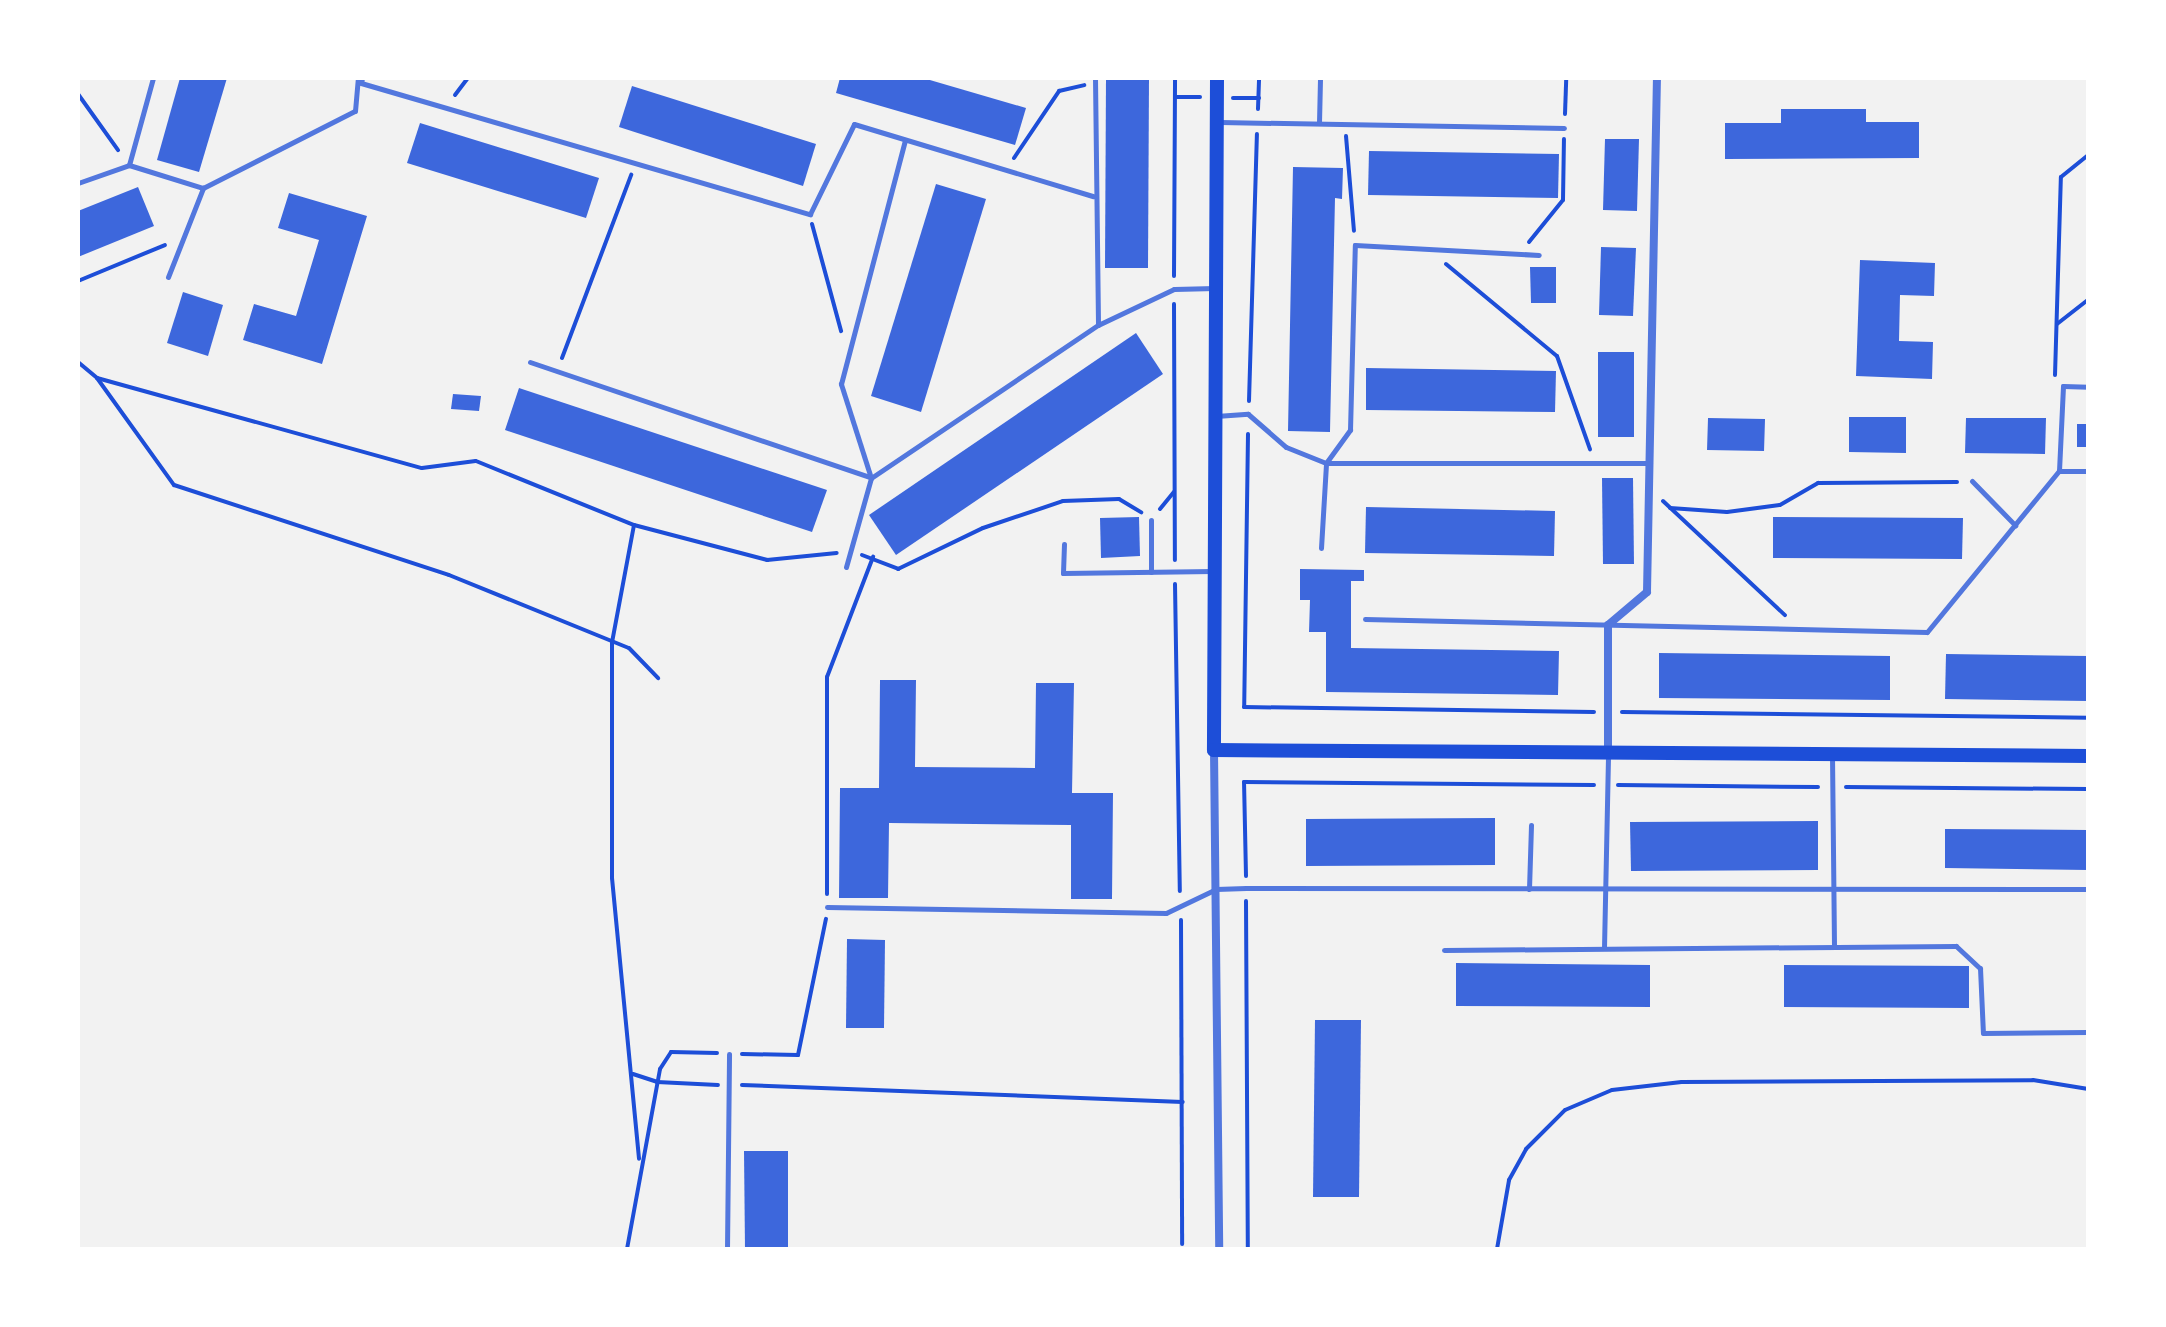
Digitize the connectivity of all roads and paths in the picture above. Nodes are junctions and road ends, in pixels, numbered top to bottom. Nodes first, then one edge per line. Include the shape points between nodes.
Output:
1 (153, 78) edge
2 (468, 78) edge
3 (1175, 78) edge
4 (1217, 78) edge
5 (1259, 78) edge
6 (1320, 78) edge
7 (1566, 78) edge
8 (1657, 78) edge
9 (360, 80) edge
10 (1095, 80) edge
11 (78, 94) edge
12 (1259, 98) dead end
13 (448, 105) junction
14 (1215, 122) junction
15 (1319, 123) junction
16 (1345, 124) junction
17 (1564, 128) junction
18 (905, 140) junction
19 (2088, 155) edge
20 (636, 161) junction
21 (129, 165) junction
22 (1006, 170) junction
23 (78, 183) edge
24 (203, 188) junction
25 (1093, 196) junction
26 (810, 214) junction
27 (183, 238) junction
28 (1355, 245) junction
29 (1425, 249) junction
30 (1520, 254) junction
31 (1539, 255) dead end
32 (168, 277) dead end
33 (78, 281) edge
34 (1215, 288) junction
35 (1174, 289) junction
36 (2088, 300) edge
37 (2057, 324) junction
38 (1098, 325) junction
39 (849, 352) junction
40 (78, 362) edge
41 (530, 362) dead end
42 (557, 372) junction
43 (97, 378) junction
44 (2063, 386) junction
45 (2088, 387) edge
46 (1215, 416) junction
47 (1326, 463) junction
48 (1595, 463) junction
49 (1650, 463) junction
50 (2059, 471) junction
51 (2088, 471) edge
52 (871, 478) junction
53 (1972, 481) joint
54 (1650, 488) junction
55 (1174, 492) junction
56 (1670, 508) junction
57 (1151, 520) junction
58 (634, 525) junction
59 (2015, 525) junction
60 (1174, 537) junction
61 (1064, 544) dead end
62 (1321, 548) dead end
63 (850, 552) junction
64 (873, 557) junction
65 (846, 567) dead end
66 (1176, 571) junction
67 (1214, 571) junction
68 (1151, 572) junction
69 (1365, 619) dead end
70 (1608, 625) junction
71 (1800, 629) junction
72 (612, 642) junction
73 (658, 678) dead end
74 (1244, 707) dead end
75 (1608, 712) junction
76 (2088, 718) edge
77 (1214, 750) junction
78 (1608, 752) junction
79 (1832, 754) junction
80 (2088, 756) edge
81 (1607, 785) junction
82 (1831, 787) junction
83 (2088, 789) edge
84 (1531, 825) dead end
85 (1246, 888) junction
86 (1216, 889) junction
87 (1529, 889) junction
88 (1605, 889) junction
89 (1831, 889) junction
90 (2088, 889) edge
91 (1180, 895) dead end
92 (827, 907) junction
93 (1181, 909) dead end
94 (1834, 945) junction
95 (1604, 948) junction
96 (1444, 950) dead end
97 (2088, 1032) edge
98 (729, 1054) junction
99 (633, 1074) junction
100 (657, 1082) junction
101 (721, 1085) dead end
102 (737, 1085) dead end
103 (2088, 1089) edge
104 (1183, 1102) junction
105 (640, 1166) junction
106 (1182, 1244) dead end
107 (627, 1249) edge
108 (727, 1249) edge
109 (1219, 1249) edge
110 (1248, 1249) edge
111 (1497, 1249) edge

1 - 21 lane
2 - 13 path
3 - 35 path
4 - 14 main road
5 - 12 path
6 - 15 lane
7 - 17 path
8 - 49 street
9 - 13 lane
9 - 24 lane via 355,111
10 - 22 path via 1059,91
10 - 25 lane
11 - 21 path
13 - 20 lane
14 - 15 lane
14 - 34 main road
15 - 16 lane
16 - 17 lane
16 - 28 path
17 - 30 path via 1563,200
18 - 22 lane
18 - 26 lane via 854,124
18 - 39 lane
19 - 37 path via 2061,177
20 - 26 lane
20 - 42 path
21 - 23 lane
21 - 24 lane
22 - 25 lane
24 - 27 lane
25 - 38 lane
26 - 39 path via 828,298
27 - 32 lane
27 - 33 path
28 - 29 lane
28 - 47 lane via 1350,430
29 - 30 lane
29 - 48 path via 1482,289 1557,356
30 - 31 lane
34 - 35 lane
34 - 46 main road
35 - 38 lane
35 - 55 path
36 - 37 path
37 - 44 path via 2055,379
38 - 52 lane
39 - 52 lane via 841,384
40 - 43 path
41 - 42 lane
42 - 52 lane
43 - 58 path via 422,468 476,461
43 - 72 path via 174,485 449,575
44 - 45 lane
44 - 50 lane
46 - 47 lane via 1248,414 1286,447
46 - 67 main road
47 - 48 lane
47 - 62 lane
48 - 49 lane
49 - 54 street
50 - 51 lane
50 - 59 lane
52 - 63 lane
53 - 56 path via 1818,483 1780,505 1727,512
53 - 59 lane
54 - 56 path
54 - 70 street via 1647,592
55 - 57 path
55 - 60 path
56 - 71 path
57 - 60 path
57 - 64 path via 1119,499 1063,501 983,528 898,569
57 - 68 lane
58 - 63 path via 767,560
58 - 72 path
59 - 71 lane via 1927,632
60 - 66 path
61 - 68 lane via 1063,573
63 - 64 path
63 - 65 lane
64 - 92 path via 827,677
66 - 67 lane
66 - 68 lane
66 - 91 path via 1174,765
67 - 77 main road
69 - 70 lane
70 - 71 lane
70 - 75 street
72 - 73 path via 629,648
72 - 99 path via 612,878
74 - 75 path
75 - 76 path
75 - 78 street
77 - 78 main road
77 - 86 street
78 - 79 main road
78 - 81 lane
79 - 80 main road
79 - 82 lane
81 - 82 path
81 - 85 path via 1244,782
81 - 88 lane
82 - 83 path
82 - 89 lane
84 - 87 lane
85 - 86 lane
85 - 87 lane
85 - 110 path
86 - 92 lane via 1166,913
86 - 109 street
87 - 88 lane
88 - 89 lane
88 - 95 lane
89 - 90 lane
89 - 94 lane
92 - 98 path via 798,1055
93 - 104 path
94 - 95 lane
94 - 97 lane via 1956,946 1980,968 1983,1033
95 - 96 lane
98 - 100 path via 671,1052
98 - 108 lane
99 - 100 path
99 - 105 path
100 - 101 path
100 - 105 path
102 - 104 path
103 - 111 path via 2033,1080 1682,1082 1612,1090 1565,1110 1526,1149 1509,1180
104 - 106 path
105 - 107 path

